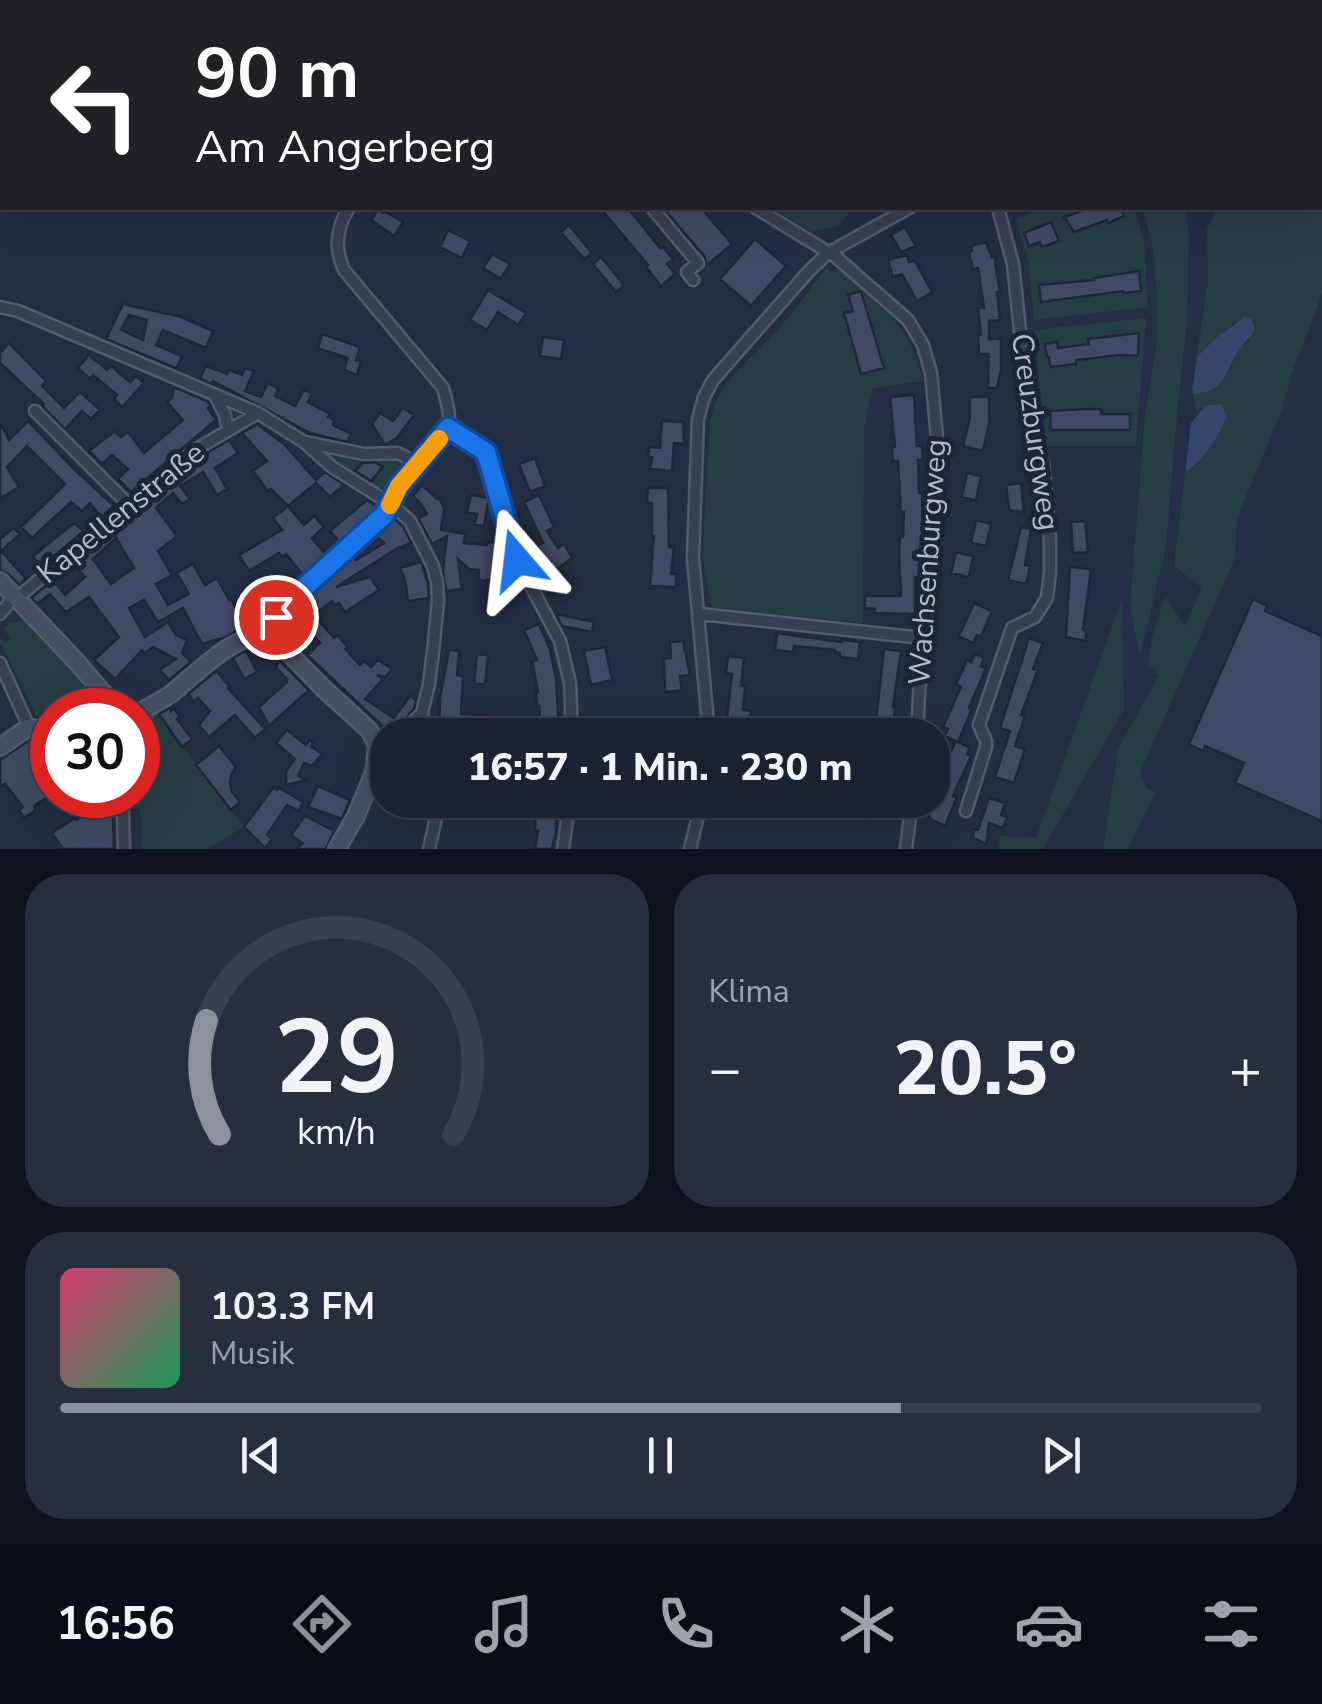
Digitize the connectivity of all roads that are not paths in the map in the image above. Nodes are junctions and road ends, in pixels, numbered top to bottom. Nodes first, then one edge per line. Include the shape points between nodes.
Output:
1 (348, 210) edge
2 (654, 210) edge
3 (759, 210) edge
4 (905, 210) edge
5 (999, 210) edge
6 (828, 253) junction
7 (693, 280) dead end
8 (0, 307) edge
9 (215, 394) junction
10 (35, 411) dead end
11 (258, 413) junction
12 (448, 428) junction
13 (228, 430) junction
14 (304, 442) junction
15 (418, 463) junction
16 (390, 504) junction
17 (129, 505) junction
18 (7, 591) edge
19 (0, 614) edge
20 (700, 614) junction
21 (268, 635) junction
22 (922, 638) junction
23 (0, 663) edge
24 (99, 688) edge
25 (160, 700) edge
26 (422, 713) junction
27 (417, 718) edge
28 (423, 718) edge
29 (571, 718) edge
30 (708, 718) edge
31 (918, 718) edge
32 (29, 727) joint
33 (370, 730) edge
34 (0, 747) edge
35 (370, 781) edge
36 (966, 812) dead end
37 (123, 818) edge
38 (436, 818) edge
39 (568, 818) edge
40 (698, 818) edge
41 (910, 818) edge
42 (124, 849) edge
43 (337, 849) edge
44 (429, 849) edge
45 (564, 849) edge
46 (690, 849) edge
47 (906, 849) edge

1 - 12 street via 338,233 338,257 443,388
2 - 7 street via 698,263 687,272
3 - 6 street, Wachsenburgweg
4 - 6 street
5 - 36 street, Creuzburgweg via 1013,264 1030,426 1043,464 1050,572 1046,598 1034,616 1012,628 979,725 986,747
6 - 20 street via 704,398 694,505
6 - 22 street, Wachsenburgweg via 908,320 931,372 938,506
8 - 9 street
9 - 11 street
9 - 13 street, Kapellenstraße
10 - 17 street
11 - 13 street, Kapellenstraße
11 - 14 street
12 - 15 street
12 - 29 street via 486,452 517,560 560,641
13 - 17 street, Kapellenstraße
14 - 15 street via 397,453
14 - 16 street
15 - 16 street
16 - 21 street via 296,595
16 - 26 street via 410,522 437,582
17 - 18 street, Kapellenstraße
18 - 19 street, Kapellenstraße
18 - 24 street
20 - 22 street
20 - 30 street
21 - 25 street via 231,646
21 - 33 street
22 - 31 street, Wachsenburgweg
23 - 32 street
26 - 27 street
26 - 28 street
32 - 34 street
35 - 43 street
37 - 42 street
38 - 44 street
39 - 45 street
40 - 46 street
41 - 47 street

